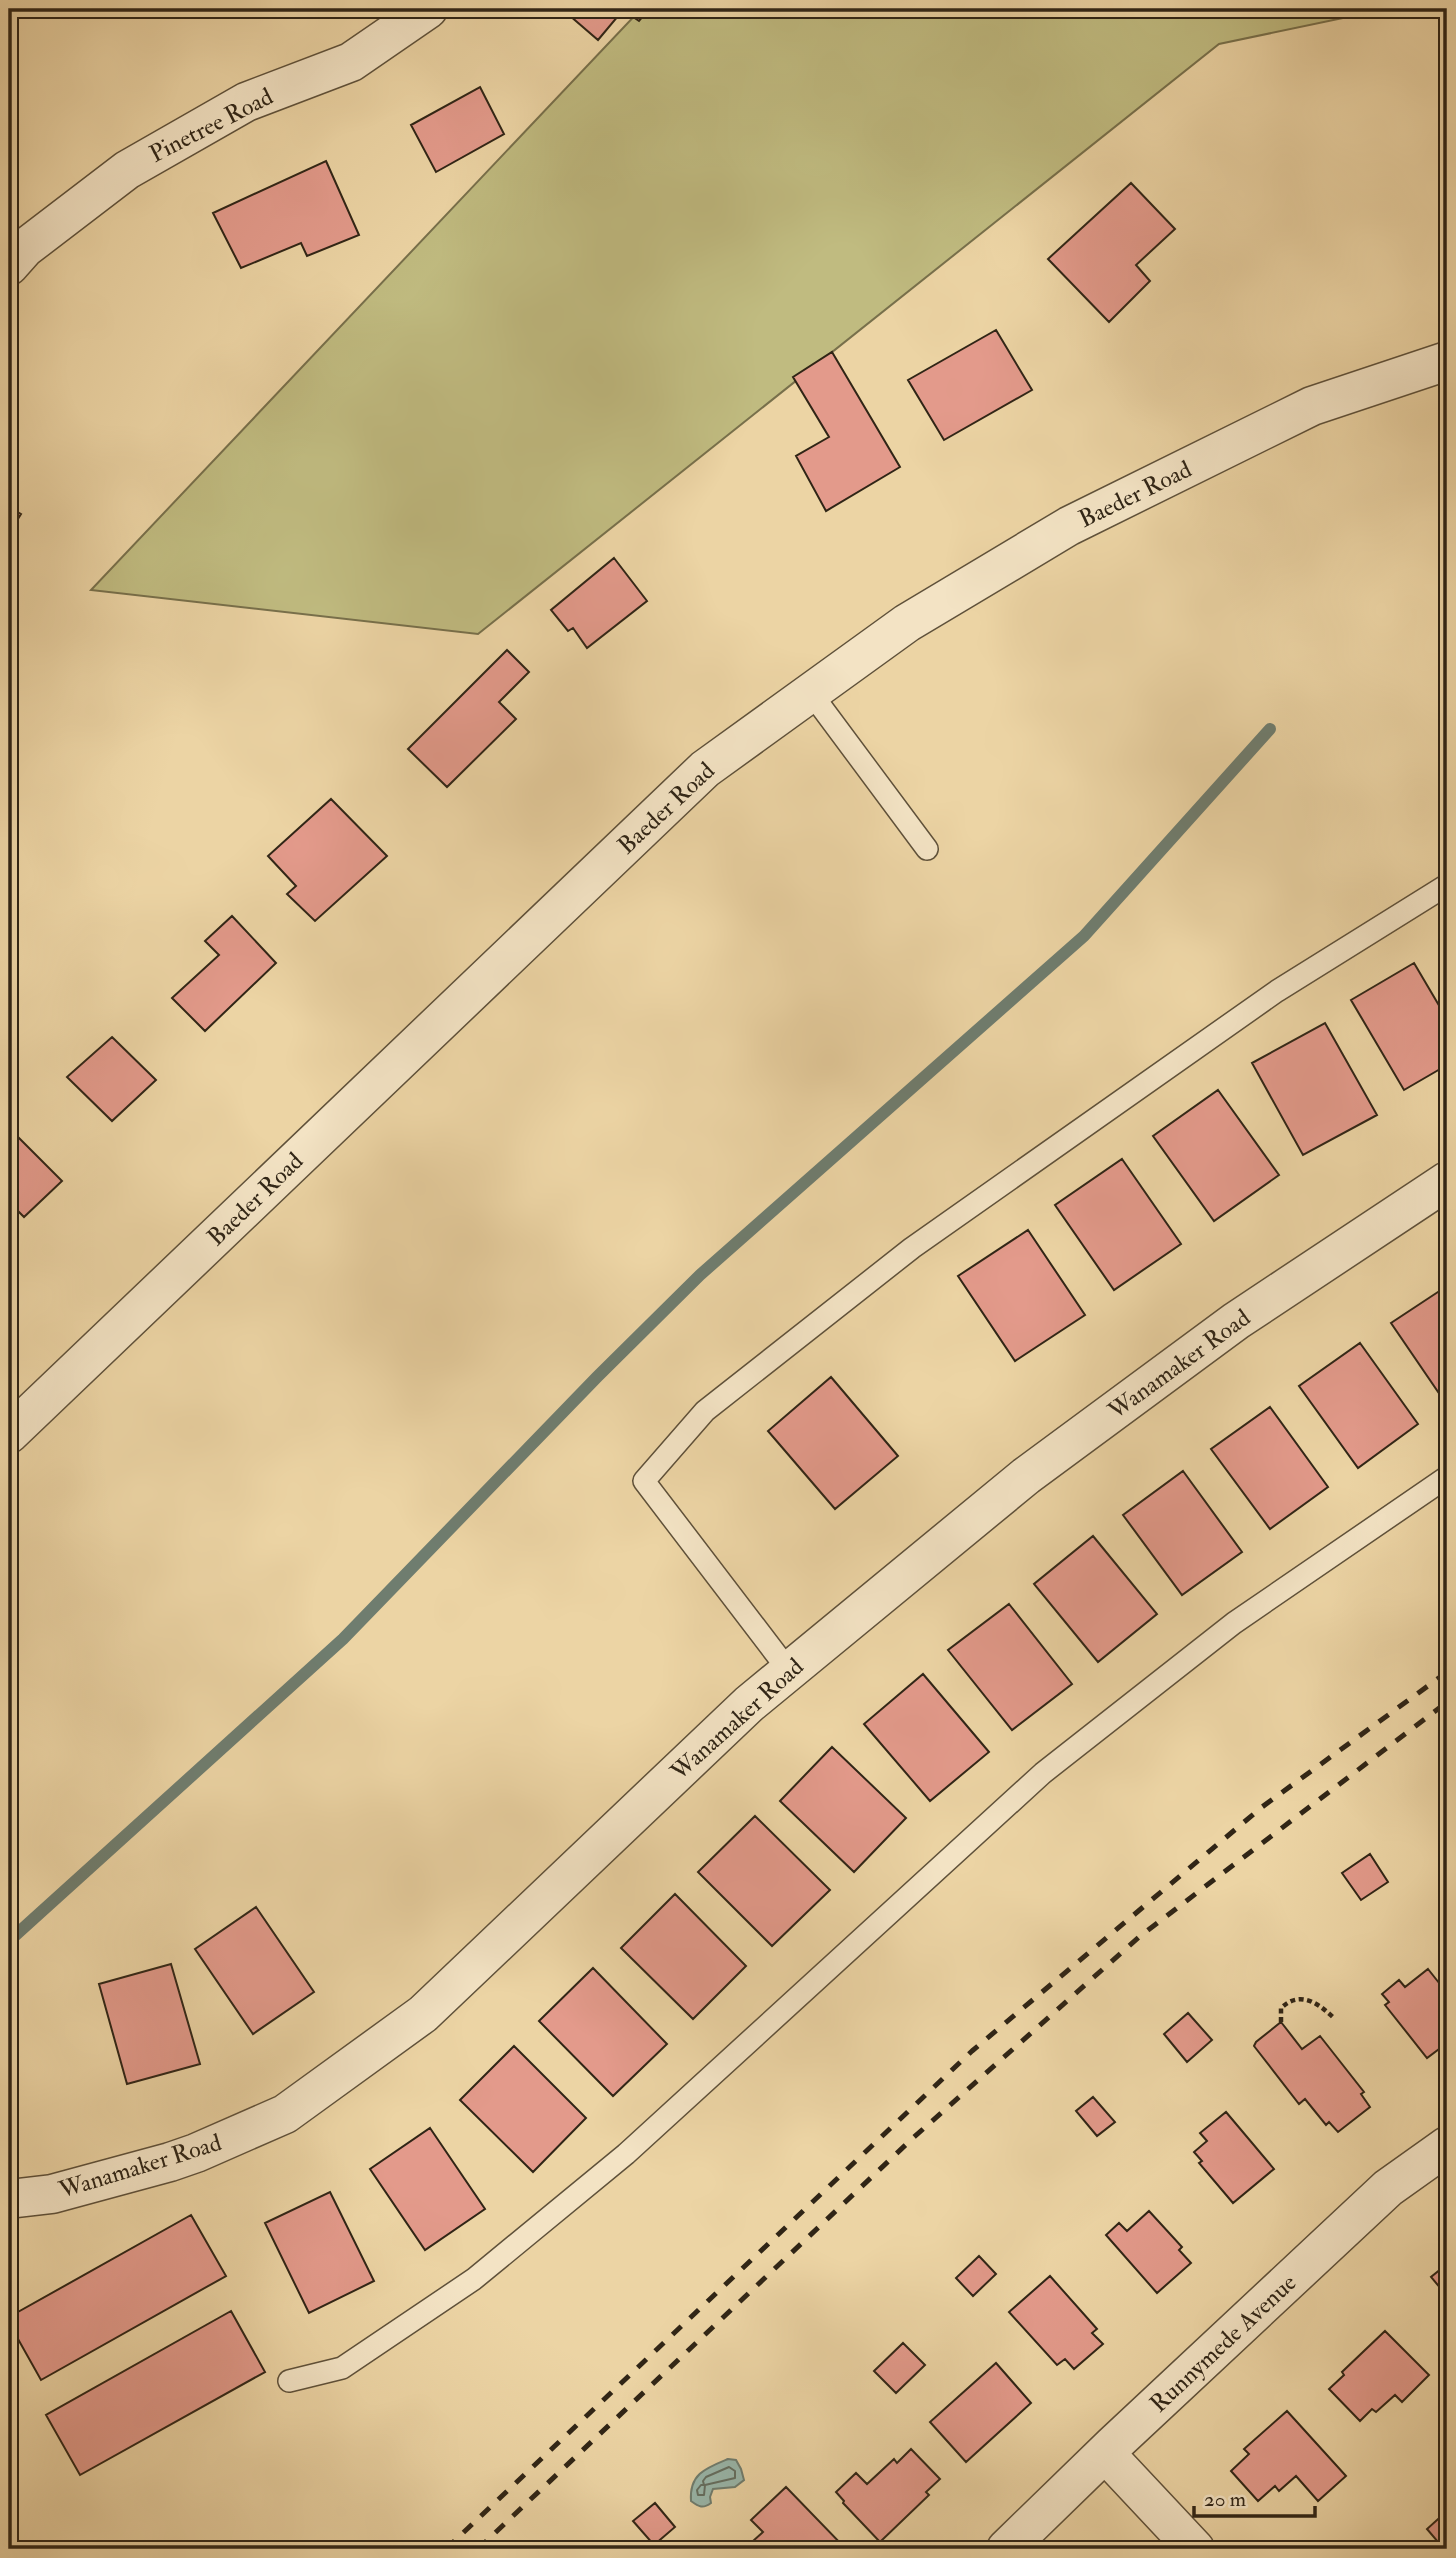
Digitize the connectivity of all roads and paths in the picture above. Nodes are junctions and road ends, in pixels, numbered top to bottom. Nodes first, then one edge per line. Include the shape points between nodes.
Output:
1 (428, 9) edge
2 (9, 266) edge
3 (1447, 361) edge
4 (811, 693) junction
5 (927, 849) dead end
6 (1447, 886) edge
7 (1447, 1181) edge
8 (9, 1434) edge
9 (1447, 1477) edge
10 (789, 1671) junction
11 (1334, 2018) dead end
12 (1281, 2022) dead end
13 (1447, 2146) edge
14 (9, 2199) edge
15 (289, 2381) dead end
16 (1105, 2453) junction
17 (1006, 2549) edge
18 (1195, 2549) edge

1 - 2 street, Pinetree Road via 351,62 246,102 127,170 25,248
3 - 4 street, Baeder Road via 1312,406 1069,526 907,623
4 - 5 lane
4 - 8 street, Baeder Road via 705,769
6 - 10 lane via 1277,991 912,1248 705,1412 644,1481
7 - 10 street, Wanamaker Road via 1236,1321 1026,1476
9 - 15 lane via 1234,1623 1043,1773 626,2154 474,2278 342,2368
10 - 14 street, Wanamaker Road via 423,2014 285,2114 170,2162 52,2194
11 - 12 path via 1320,2004 1299,1998 1281,2008
13 - 16 street, Runnymede Avenue via 1388,2188
16 - 17 street, Runnymede Avenue
16 - 18 street

